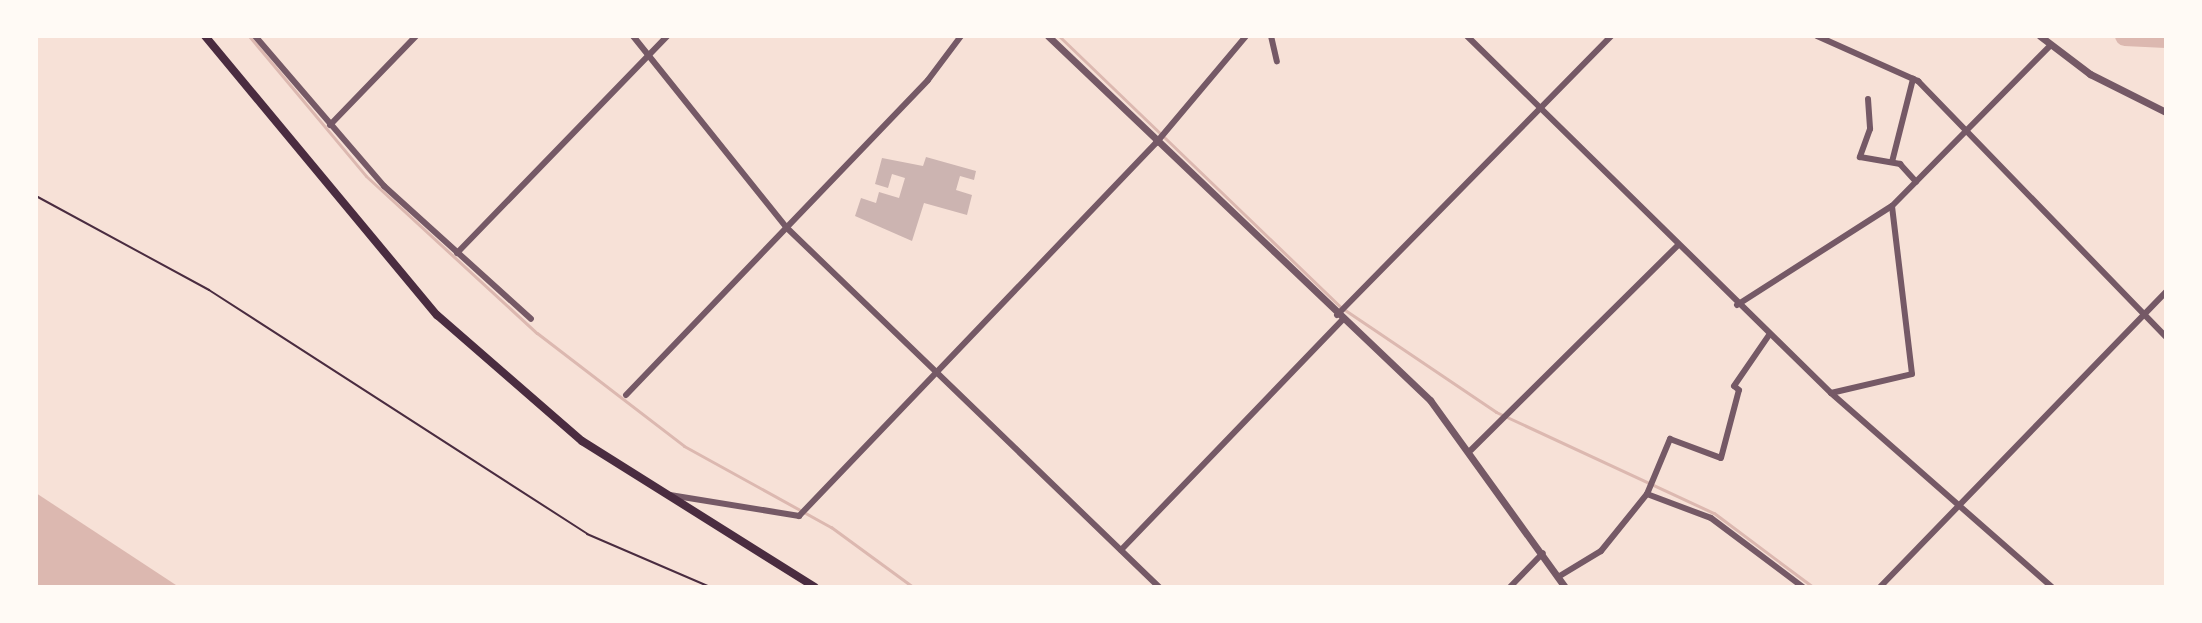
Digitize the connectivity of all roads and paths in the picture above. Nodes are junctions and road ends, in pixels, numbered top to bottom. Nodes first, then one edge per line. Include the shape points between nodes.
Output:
1 (205, 36) edge
2 (255, 36) edge
3 (416, 36) edge
4 (633, 36) edge
5 (667, 36) edge
6 (961, 36) edge
7 (1048, 36) edge
8 (1246, 36) edge
9 (1271, 36) edge
10 (1467, 36) edge
11 (1611, 36) edge
12 (1817, 36) edge
13 (2040, 36) edge
14 (2050, 46) junction
15 (651, 53) junction
16 (1277, 61) dead end
17 (1913, 79) junction
18 (1868, 99) dead end
19 (1540, 109) junction
20 (2166, 112) edge
21 (330, 125) junction
22 (1967, 131) junction
23 (1156, 143) junction
24 (1892, 162) junction
25 (1916, 182) junction
26 (36, 196) edge
27 (1892, 206) junction
28 (787, 228) junction
29 (1678, 245) junction
30 (457, 253) junction
31 (2166, 292) edge
32 (1737, 305) junction
33 (2144, 315) junction
34 (1340, 316) junction
35 (531, 319) dead end
36 (1769, 335) junction
37 (2166, 337) edge
38 (936, 373) junction
39 (1831, 393) junction
40 (626, 395) dead end
41 (1471, 450) junction
42 (1647, 494) junction
43 (669, 495) junction
44 (1955, 509) junction
45 (1121, 550) junction
46 (1543, 553) junction
47 (1558, 577) junction
48 (710, 587) edge
49 (815, 587) edge
50 (1159, 587) edge
51 (1510, 587) edge
52 (1565, 587) edge
53 (1803, 587) edge
54 (1880, 587) edge
55 (2052, 587) edge

1 - 43 main road via 437,315 582,441
2 - 21 street
3 - 21 street
4 - 15 street
5 - 15 street
6 - 28 street
7 - 23 street
8 - 23 street
9 - 16 street
10 - 19 street
11 - 19 street
12 - 17 street
13 - 14 street
14 - 20 street
14 - 22 street
15 - 28 street
15 - 30 street
17 - 22 street
17 - 24 street
18 - 24 street via 1870,129 1860,157
19 - 29 street
19 - 34 street
21 - 30 street
22 - 25 street
22 - 33 street
23 - 34 street
23 - 38 street
24 - 25 street
25 - 27 street
26 - 48 path via 209,290 587,534
27 - 32 street
27 - 39 street via 1912,374
28 - 38 street
28 - 40 street
29 - 32 street
29 - 41 street
30 - 35 street
31 - 33 street
32 - 36 street
33 - 37 street
33 - 44 street
34 - 41 street
34 - 45 street
36 - 39 street
36 - 42 street via 1734,386 1739,390 1721,458 1670,439
38 - 43 street via 799,516
38 - 45 street
39 - 44 street
41 - 46 street
42 - 47 street via 1601,551
42 - 53 street via 1711,518
43 - 49 main road
44 - 54 street
44 - 55 street
45 - 50 street
46 - 47 street
46 - 51 street
47 - 52 street

